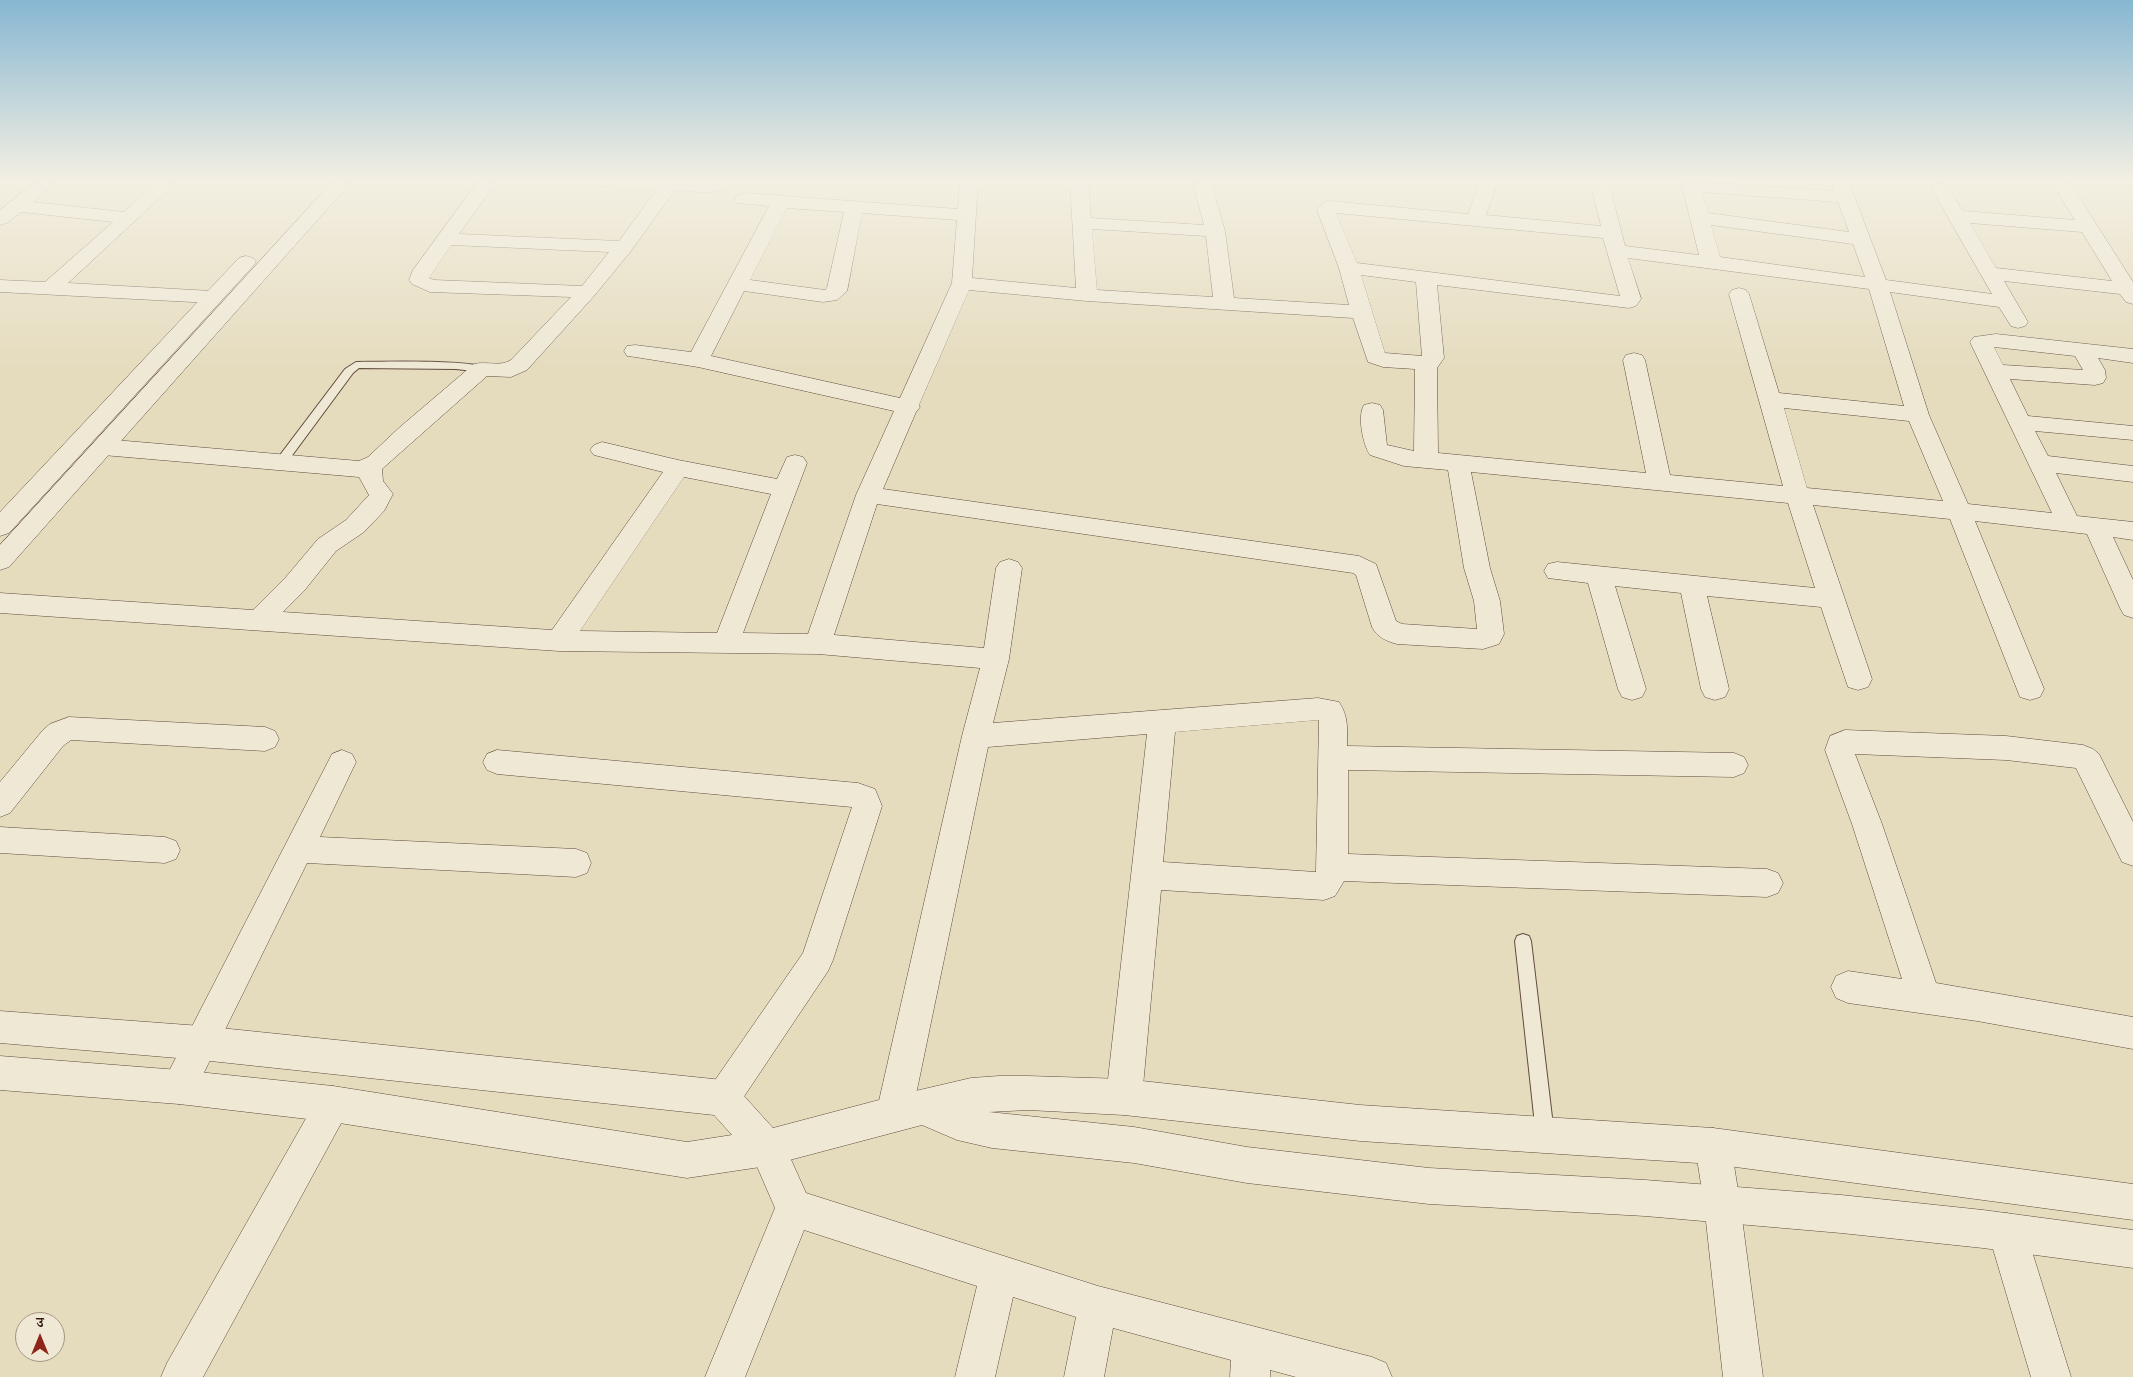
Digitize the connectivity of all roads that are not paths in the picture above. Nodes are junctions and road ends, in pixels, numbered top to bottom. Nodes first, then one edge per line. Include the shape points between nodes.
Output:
1 (100, 244) edge
2 (263, 244) edge
3 (286, 244) edge
4 (444, 244) edge
5 (555, 244) edge
6 (626, 244) edge
7 (759, 244) edge
8 (847, 244) edge
9 (964, 244) edge
10 (1084, 244) edge
11 (1217, 244) edge
12 (1339, 244) edge
13 (1615, 244) edge
14 (1625, 244) edge
15 (1706, 244) edge
16 (1862, 244) edge
17 (1972, 244) edge
18 (2099, 244) edge
19 (624, 247) junction
20 (1710, 262) junction
21 (1349, 268) junction
22 (1989, 273) junction
23 (1426, 278) junction
24 (962, 283) junction
25 (738, 284) junction
26 (0, 286) edge
27 (1878, 286) junction
28 (51, 288) junction
29 (587, 292) junction
30 (2131, 292) edge
31 (1739, 294) dead end
32 (1087, 295) junction
33 (212, 297) junction
34 (2006, 302) junction
35 (1224, 303) junction
36 (1360, 312) junction
37 (2018, 322) dead end
38 (2083, 350) junction
39 (635, 351) dead end
40 (2133, 356) edge
41 (698, 360) junction
42 (1634, 360) dead end
43 (1426, 363) junction
44 (482, 369) junction
45 (1994, 371) junction
46 (1770, 399) junction
47 (909, 407) junction
48 (1372, 410) dead end
49 (1918, 415) junction
50 (2019, 422) junction
51 (2133, 433) edge
52 (103, 447) junction
53 (602, 450) dead end
54 (1426, 460) junction
55 (281, 462) junction
56 (2039, 462) junction
57 (1458, 463) junction
58 (795, 464) dead end
59 (372, 466) junction
60 (678, 468) junction
61 (2133, 474) edge
62 (1660, 483) junction
63 (785, 489) junction
64 (868, 495) junction
65 (1798, 497) junction
66 (1959, 511) junction
67 (2070, 524) junction
68 (0, 527) edge
69 (2096, 527) junction
70 (2133, 531) edge
71 (0, 561) edge
72 (1009, 568) dead end
73 (1558, 572) dead end
74 (1599, 576) junction
75 (1692, 585) junction
76 (1833, 600) junction
77 (0, 603) edge
78 (2133, 608) edge
79 (260, 620) junction
80 (559, 641) junction
81 (726, 643) junction
82 (818, 644) junction
83 (996, 659) junction
84 (1858, 679) dead end
85 (1632, 689) dead end
86 (1715, 689) dead end
87 (2030, 689) dead end
88 (1162, 723) junction
89 (976, 736) junction
90 (265, 739) dead end
91 (1334, 758) junction
92 (342, 762) dead end
93 (497, 762) dead end
94 (1734, 765) dead end
95 (0, 804) edge
96 (0, 840) edge
97 (298, 849) junction
98 (165, 850) dead end
99 (2133, 853) edge
100 (576, 863) dead end
101 (1333, 867) junction
102 (1146, 875) junction
103 (1767, 883) dead end
104 (1523, 941) dead end
105 (1848, 986) dead end
106 (1924, 997) junction
107 (0, 1027) edge
108 (2133, 1032) edge
109 (201, 1043) junction
110 (0, 1073) edge
111 (179, 1087) junction
112 (1124, 1097) junction
113 (723, 1098) junction
114 (333, 1104) junction
115 (908, 1111) junction
116 (1545, 1135) junction
117 (1712, 1146) junction
118 (767, 1148) junction
119 (2133, 1202) edge
120 (1722, 1203) junction
121 (794, 1208) junction
122 (2007, 1232) junction
123 (2133, 1249) edge
124 (999, 1275) junction
125 (1098, 1305) junction
126 (1251, 1361) edge
127 (181, 1377) edge
128 (725, 1377) edge
129 (975, 1377) edge
130 (1084, 1377) edge
131 (1372, 1377) edge
132 (1743, 1377) edge
133 (2051, 1377) edge

1 - 28 street
2 - 33 street
3 - 52 street
4 - 29 street via 420,274 424,284
5 - 19 street
6 - 19 street
7 - 25 street
8 - 25 street via 834,294 823,296
9 - 24 street
10 - 32 street
11 - 35 street
12 - 21 street
13 - 23 street via 1631,299 1629,302
14 - 20 street
15 - 20 street
16 - 27 street
17 - 22 street
18 - 30 street
19 - 29 street
20 - 27 street
21 - 23 street
21 - 36 street
22 - 30 street
22 - 34 street
23 - 43 street via 1433,358
24 - 32 street
24 - 47 street
25 - 41 street
26 - 28 street
27 - 34 street
27 - 49 street
28 - 33 street
29 - 44 street via 515,368
31 - 46 street
32 - 35 street
33 - 68 street
34 - 37 street
35 - 36 street
36 - 43 street via 1376,357
38 - 40 street
38 - 45 street via 2095,378
38 - 45 street via 1981,342
39 - 41 street
41 - 47 street
42 - 62 street
43 - 54 street
44 - 55 lane via 356,365
44 - 59 street
45 - 50 street
46 - 49 street
46 - 65 street
47 - 64 street
48 - 54 street via 1378,450 1404,458
49 - 66 street
50 - 51 street
50 - 56 street
52 - 55 street
52 - 71 street
53 - 60 street
54 - 57 street
55 - 59 street via 349,469
56 - 61 street
56 - 67 street
57 - 62 street
57 - 64 street via 1477,568 1487,601 1490,638 1389,631 1367,570 1359,564
58 - 63 street
59 - 79 street via 371,484 381,494 375,506 349,531 327,545
60 - 63 street
60 - 80 street
62 - 65 street
63 - 81 street
64 - 82 street
65 - 66 street
65 - 76 street
66 - 67 street
66 - 87 street
67 - 69 street
69 - 70 street
69 - 78 street
72 - 83 street
73 - 74 street
74 - 75 street
74 - 85 street
75 - 76 street
75 - 86 street
76 - 84 street
77 - 79 street
79 - 80 street
80 - 81 street
81 - 82 street
82 - 83 street
83 - 89 street
88 - 89 street
88 - 91 street via 1329,710 1333,716
88 - 102 street
89 - 115 street
90 - 95 street via 69,728 53,738
91 - 94 street
91 - 101 street
92 - 97 street
93 - 113 street via 865,798 867,806 816,960
96 - 98 street
97 - 100 street
97 - 109 street
99 - 106 street via 2089,762 2083,757 2006,748 1840,744 1839,750 1868,824
101 - 102 street via 1328,882 1317,887
101 - 103 street
102 - 112 street
104 - 116 lane
105 - 106 street
106 - 108 street
107 - 109 street
109 - 111 street
109 - 113 street
110 - 111 street
111 - 114 street
112 - 115 street via 999,1093
112 - 116 street via 1360,1124
113 - 118 street
114 - 118 street via 687,1160
114 - 127 street
115 - 118 street
115 - 120 street via 992,1130 1134,1145 1246,1165 1429,1186
116 - 117 street
117 - 119 street
117 - 120 street
118 - 121 street
120 - 122 street
120 - 132 street
121 - 124 street
121 - 128 street
122 - 123 street
122 - 133 street
124 - 125 street
124 - 129 street
125 - 126 street
125 - 130 street
126 - 131 street

